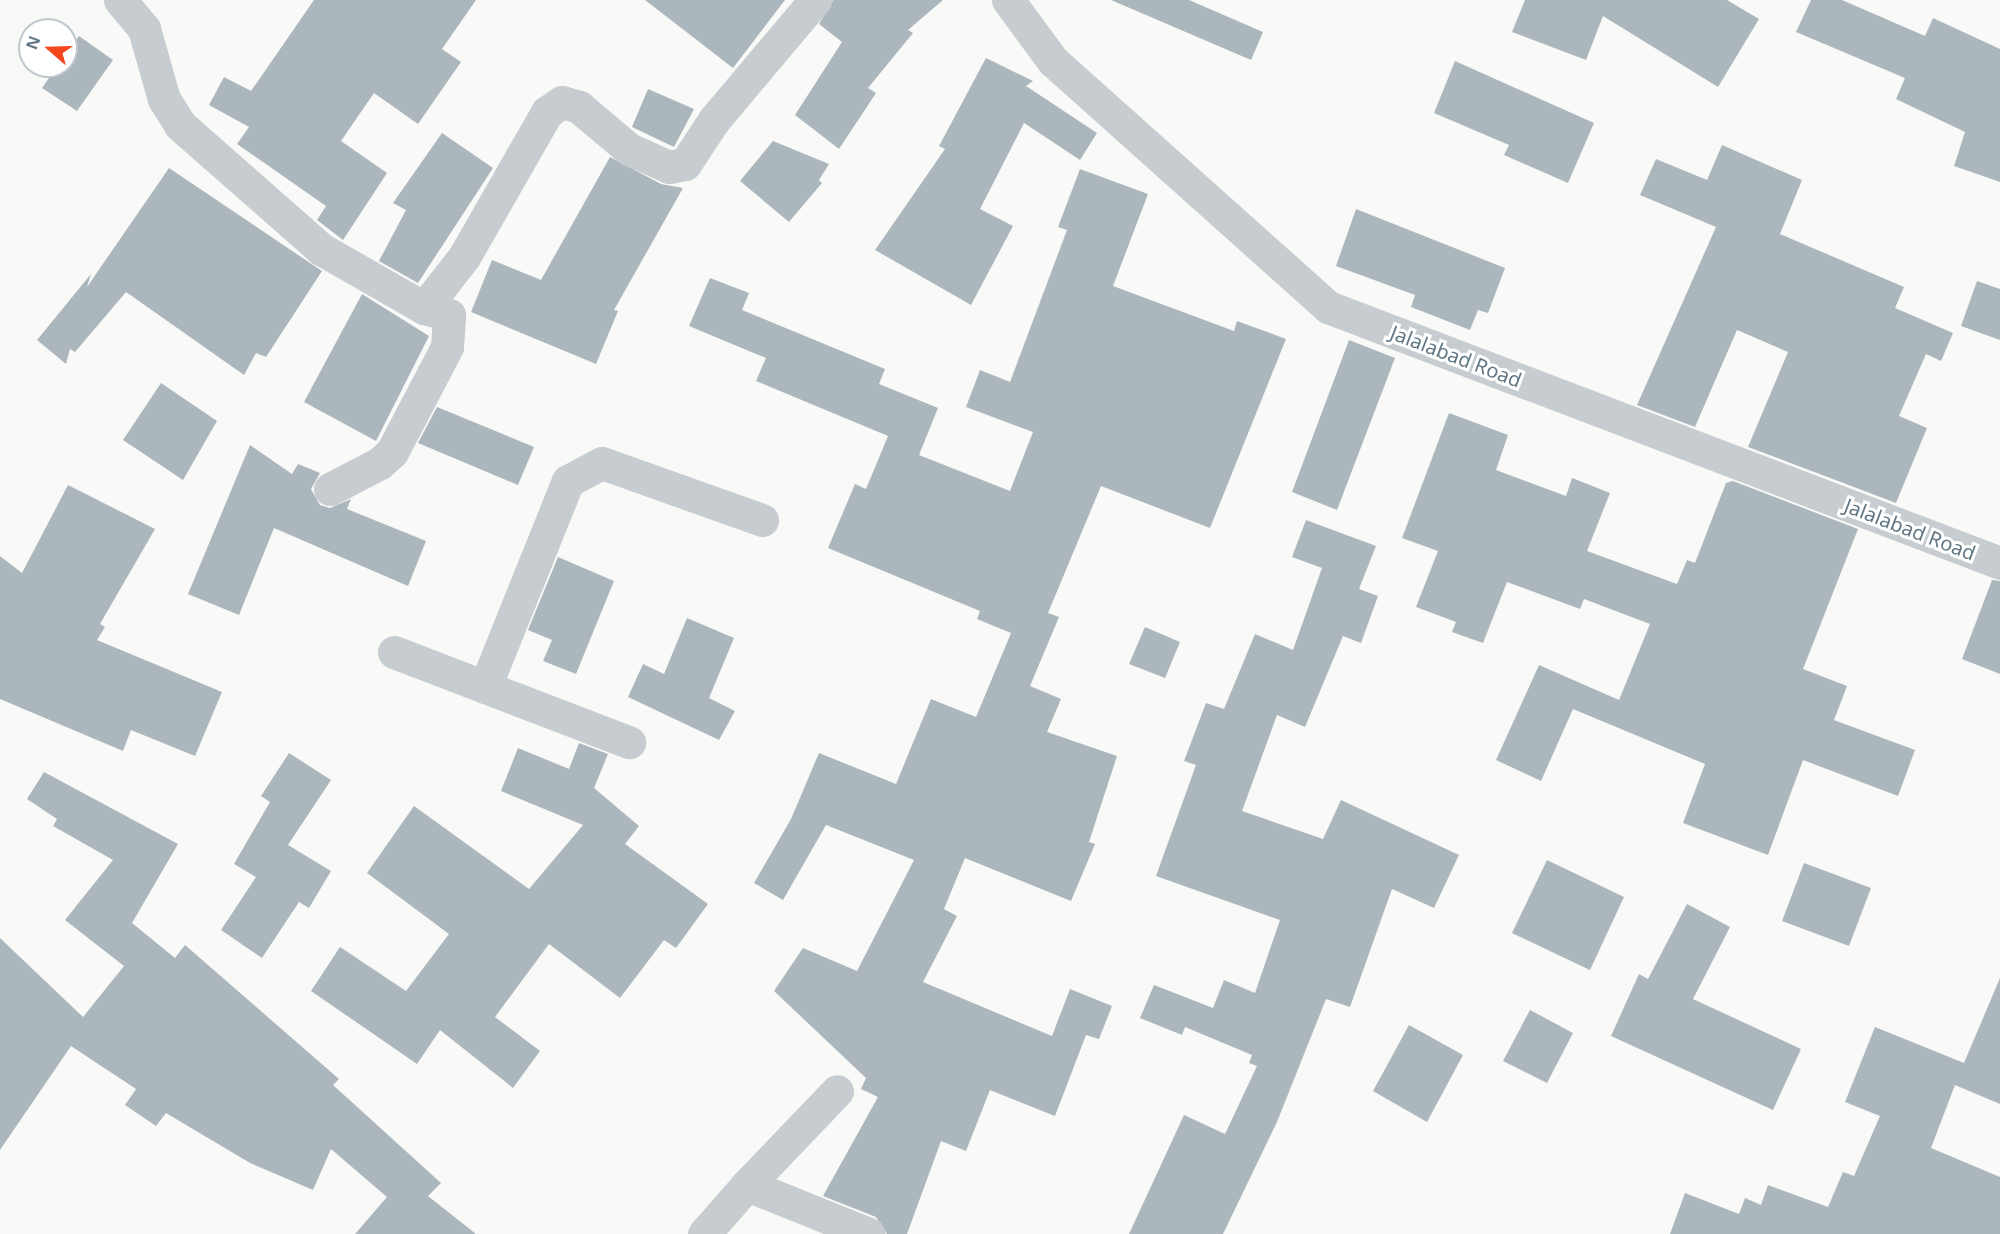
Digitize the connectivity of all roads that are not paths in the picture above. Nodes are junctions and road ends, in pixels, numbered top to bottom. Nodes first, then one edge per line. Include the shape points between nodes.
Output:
1 (120, 0) edge
2 (815, 0) edge
3 (1008, 0) edge
4 (424, 308) junction
5 (330, 489) dead end
6 (762, 520) dead end
7 (2000, 563) edge
8 (394, 652) dead end
9 (485, 687) junction
10 (629, 742) dead end
11 (837, 1091) dead end
12 (747, 1185) junction
13 (704, 1234) edge
14 (869, 1234) edge

1 - 4 street via 144,29 164,99 180,125 321,249
2 - 4 street via 714,120 685,164 669,167 629,148 579,107 562,102 547,112 464,257
3 - 7 street, Jalalabad Road via 1053,61 1328,307
4 - 5 street via 449,315 447,347 392,452 380,464
6 - 9 street via 603,463 568,481
8 - 9 street
9 - 10 street
11 - 12 street
12 - 13 street
12 - 14 street

